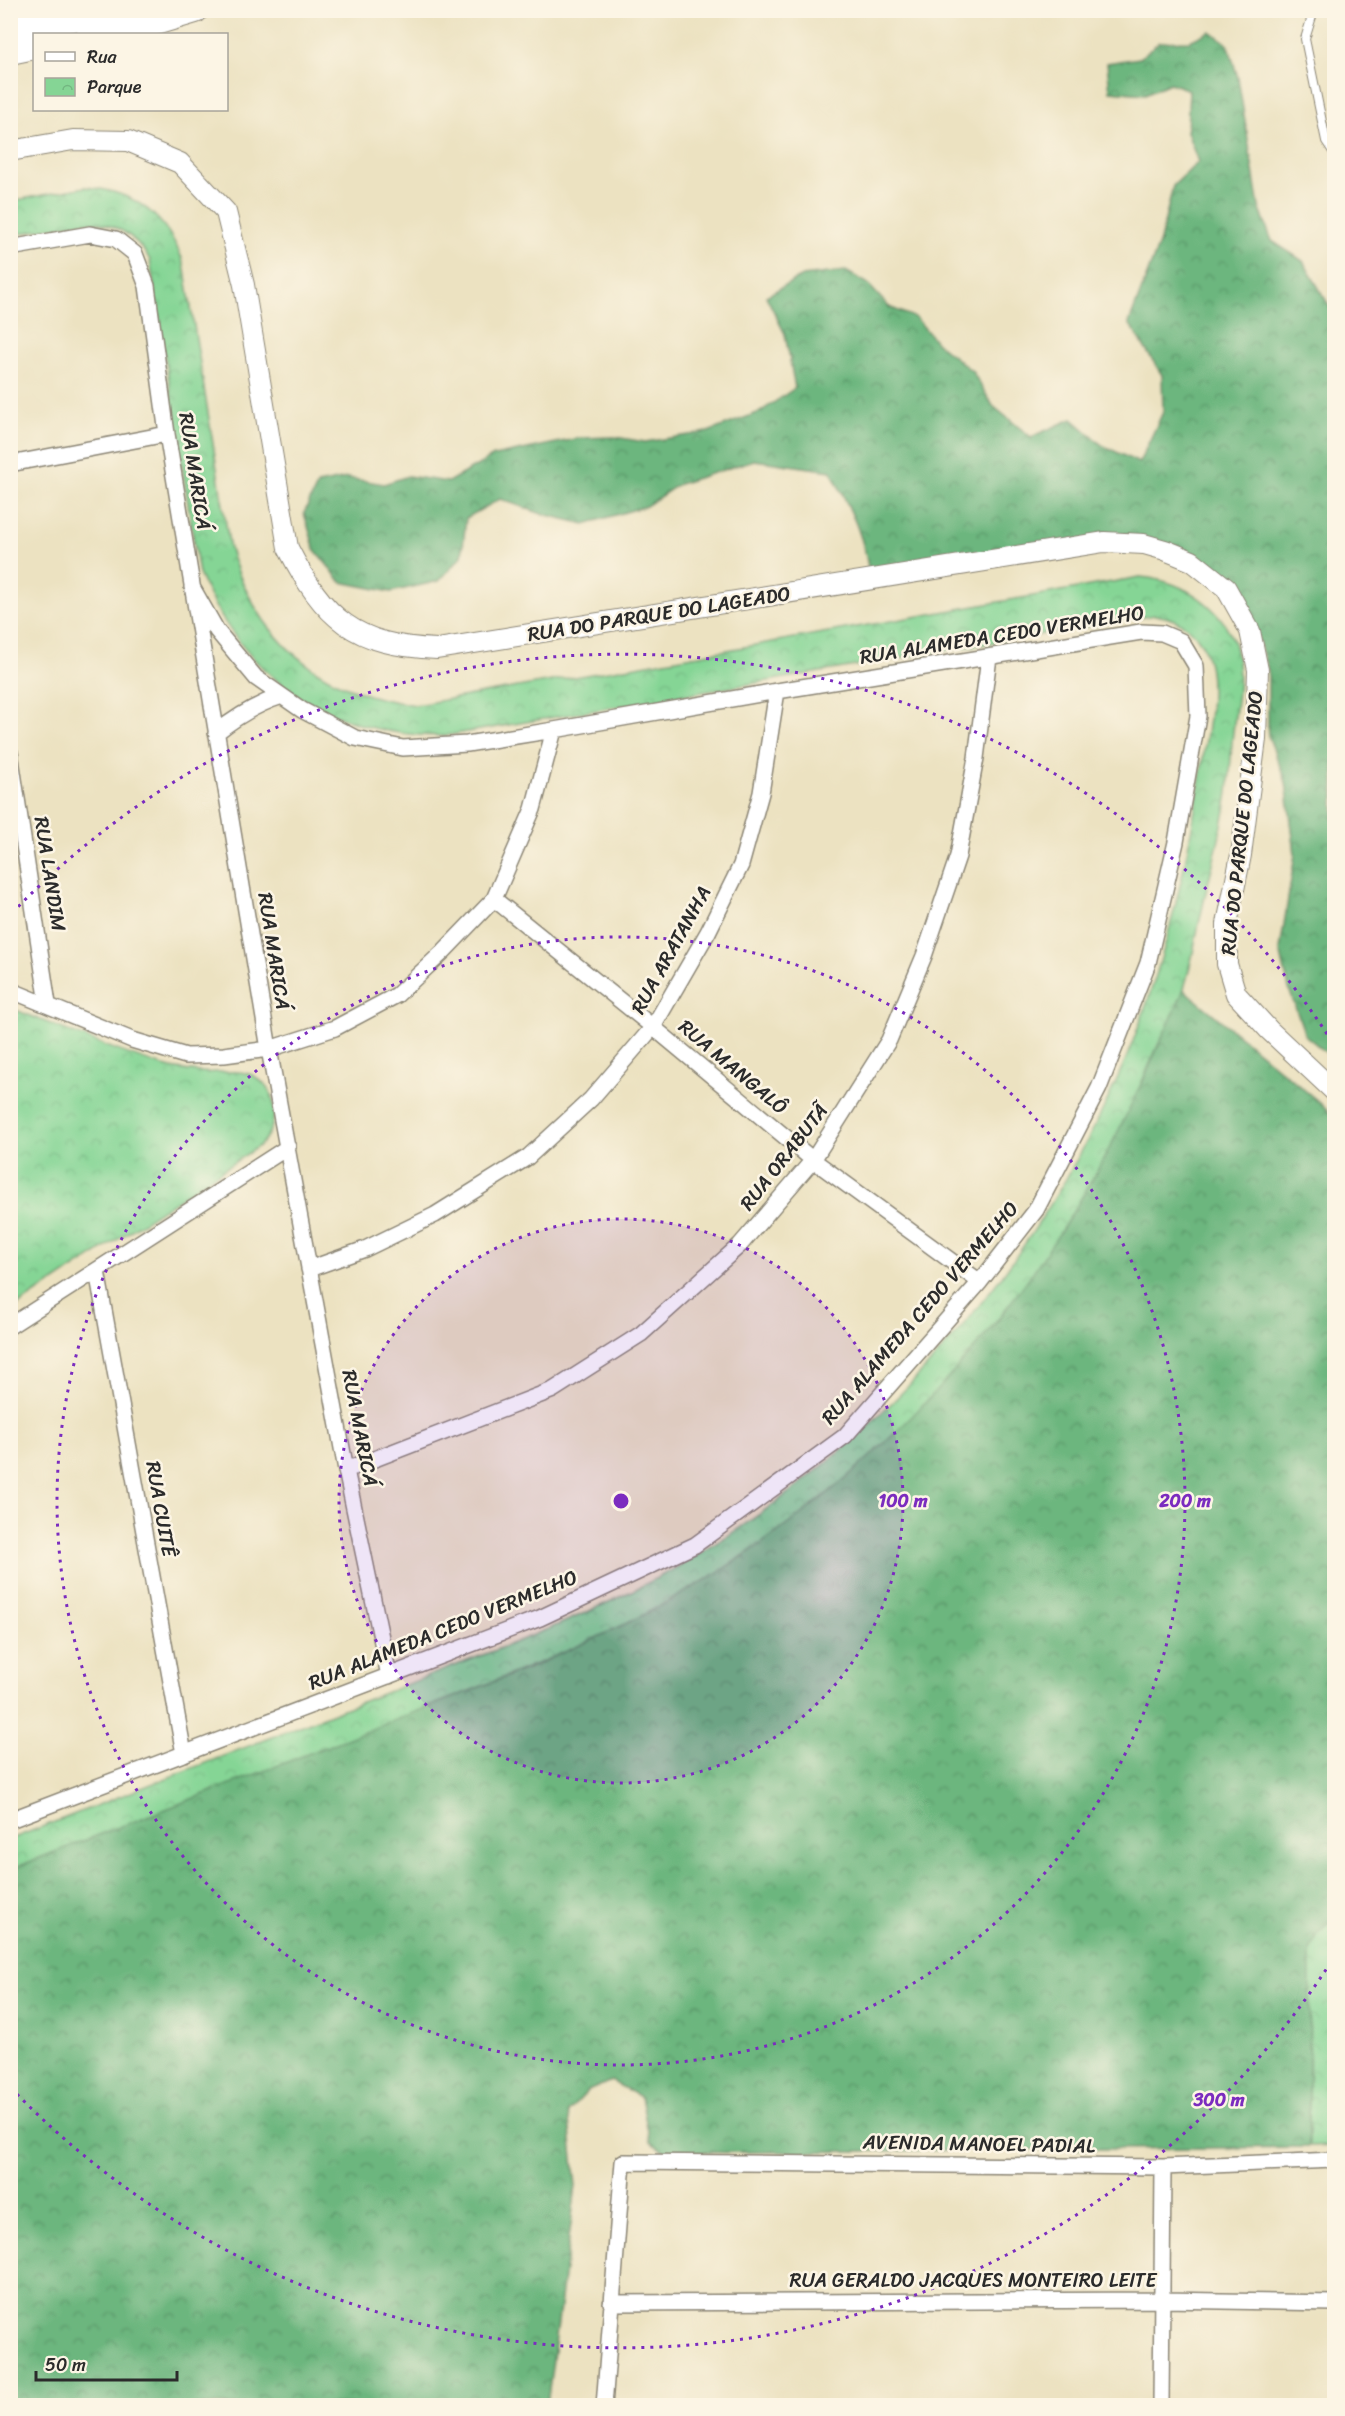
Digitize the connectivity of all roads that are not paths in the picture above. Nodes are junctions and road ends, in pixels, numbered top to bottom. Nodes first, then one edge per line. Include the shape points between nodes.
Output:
1 (126, 10) edge
2 (195, 10) edge
3 (1314, 10) edge
4 (10, 28) edge
5 (96, 33) edge
6 (33, 46) edge
7 (10, 51) edge
8 (10, 151) edge
9 (1335, 153) edge
10 (10, 248) edge
11 (167, 434) junction
12 (10, 464) edge
13 (192, 587) junction
14 (989, 657) junction
15 (777, 691) junction
16 (282, 696) junction
17 (554, 730) junction
18 (216, 733) junction
19 (10, 752) edge
20 (494, 899) junction
21 (10, 990) edge
22 (48, 1004) junction
23 (653, 1027) junction
24 (269, 1049) junction
25 (1335, 1091) edge
26 (288, 1147) junction
27 (813, 1160) junction
28 (309, 1269) junction
29 (97, 1271) junction
30 (980, 1282) junction
31 (10, 1326) edge
32 (346, 1470) junction
33 (389, 1676) junction
34 (184, 1754) junction
35 (10, 1820) edge
36 (1335, 2160) edge
37 (1163, 2167) junction
38 (1163, 2300) junction
39 (1335, 2302) edge
40 (611, 2303) junction
41 (604, 2406) edge
42 (1161, 2406) edge

1 - 4 highway
2 - 5 highway via 145,25
3 - 9 lane via 1305,39 1326,141
6 - 7 highway
8 - 25 street, RUA DO PARQUE DO LAGEADO via 73,140 128,141 180,163 226,212 244,285 288,548 304,582 323,607 348,627 382,641 409,648 437,649 1104,542 1144,544 1192,561 1226,588 1250,631 1258,670 1253,762 1227,924 1227,964 1236,994
10 - 11 street, RUA MARICÁ via 90,234 117,239 135,254 147,286
11 - 12 street
11 - 13 street, RUA MARICÁ
13 - 16 street, RUA ALAMEDA CEDO VERMELHO via 217,631 256,678
13 - 18 street, RUA MARICÁ
14 - 15 street, RUA ALAMEDA CEDO VERMELHO
14 - 27 street, RUA ORABUTÃ via 958,856 924,956 889,1040
14 - 30 street, RUA ALAMEDA CEDO VERMELHO via 1141,632 1162,633 1182,641 1196,666 1198,716 1176,842 1148,963 1099,1088 1036,1210
15 - 17 street, RUA ALAMEDA CEDO VERMELHO
15 - 23 street, RUA ARATANHA via 761,793 741,865
16 - 17 street, RUA ALAMEDA CEDO VERMELHO via 355,738 403,748 467,744
16 - 18 street via 237,716
17 - 20 street via 533,809
18 - 24 street, RUA MARICÁ
19 - 22 street, RUA LANDIM
20 - 23 street, RUA MANGALÔ
20 - 24 street via 397,995 335,1028
21 - 22 street
22 - 24 street via 132,1040 186,1056
23 - 27 street, RUA MANGALÔ
23 - 28 street, RUA ARATANHA via 591,1099 528,1158 435,1215 365,1249
24 - 26 street, RUA MARICÁ
26 - 28 street, RUA MARICÁ
26 - 29 street
27 - 30 street, RUA MANGALÔ
27 - 32 street, RUA ORABUTÃ via 740,1245 641,1334 553,1390
28 - 32 street, RUA MARICÁ
29 - 31 street
29 - 34 street, RUA CUITÊ
30 - 33 street, RUA ALAMEDA CEDO VERMELHO via 845,1436 695,1545 540,1618
32 - 33 street, RUA MARICÁ
33 - 34 street, RUA ALAMEDA CEDO VERMELHO
34 - 35 street, RUA ALAMEDA CEDO VERMELHO
36 - 37 street, AVENIDA MANOEL PADIAL
37 - 38 street
37 - 40 street, AVENIDA MANOEL PADIAL via 623,2162
38 - 39 street, RUA GERALDO JACQUES MONTEIRO LEITE
38 - 40 street, RUA GERALDO JACQUES MONTEIRO LEITE
38 - 42 street
40 - 41 street

